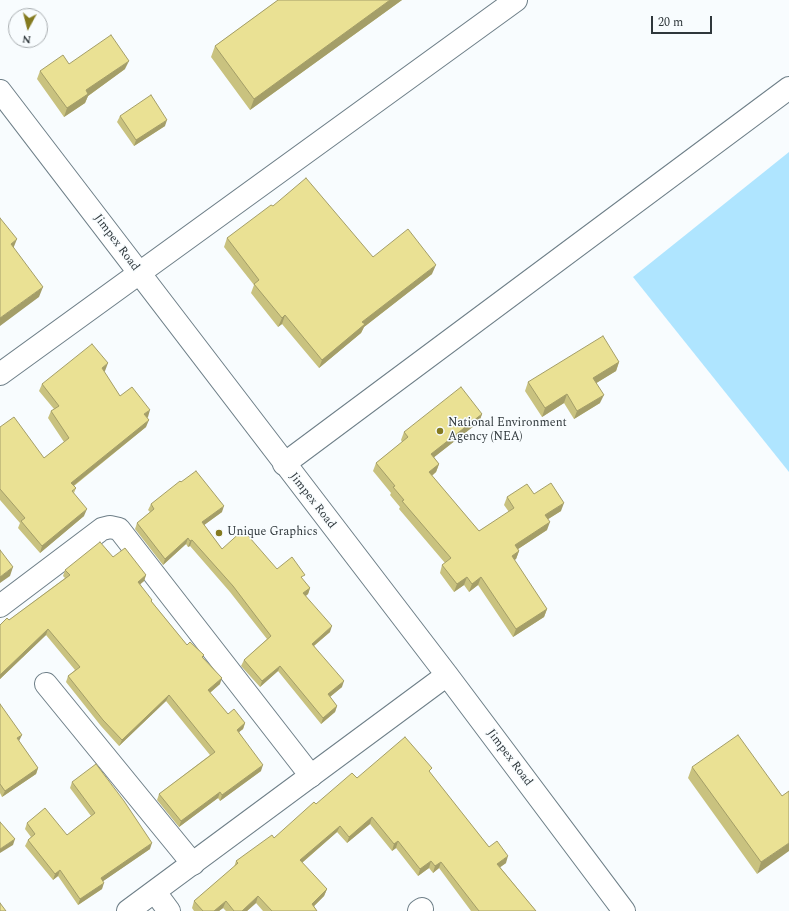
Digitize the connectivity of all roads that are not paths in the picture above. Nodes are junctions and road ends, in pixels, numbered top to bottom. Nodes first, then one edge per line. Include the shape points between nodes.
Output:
1 (516, 0) edge
2 (789, 88) edge
3 (0, 91) edge
4 (139, 273) junction
5 (0, 374) edge
6 (284, 464) junction
7 (0, 606) edge
8 (446, 676) junction
9 (46, 684) dead end
10 (311, 776) junction
11 (192, 864) junction
12 (155, 892) junction
13 (128, 911) edge
14 (169, 911) edge
15 (624, 911) edge

1 - 4 street
2 - 6 street
3 - 4 street, Jimpex Road
4 - 5 street
4 - 6 street, Jimpex Road
6 - 8 street, Jimpex Road
7 - 10 street via 102,529 119,529
8 - 10 street
8 - 15 street, Jimpex Road
9 - 11 street
10 - 11 street
11 - 12 street
12 - 13 street
12 - 14 street

